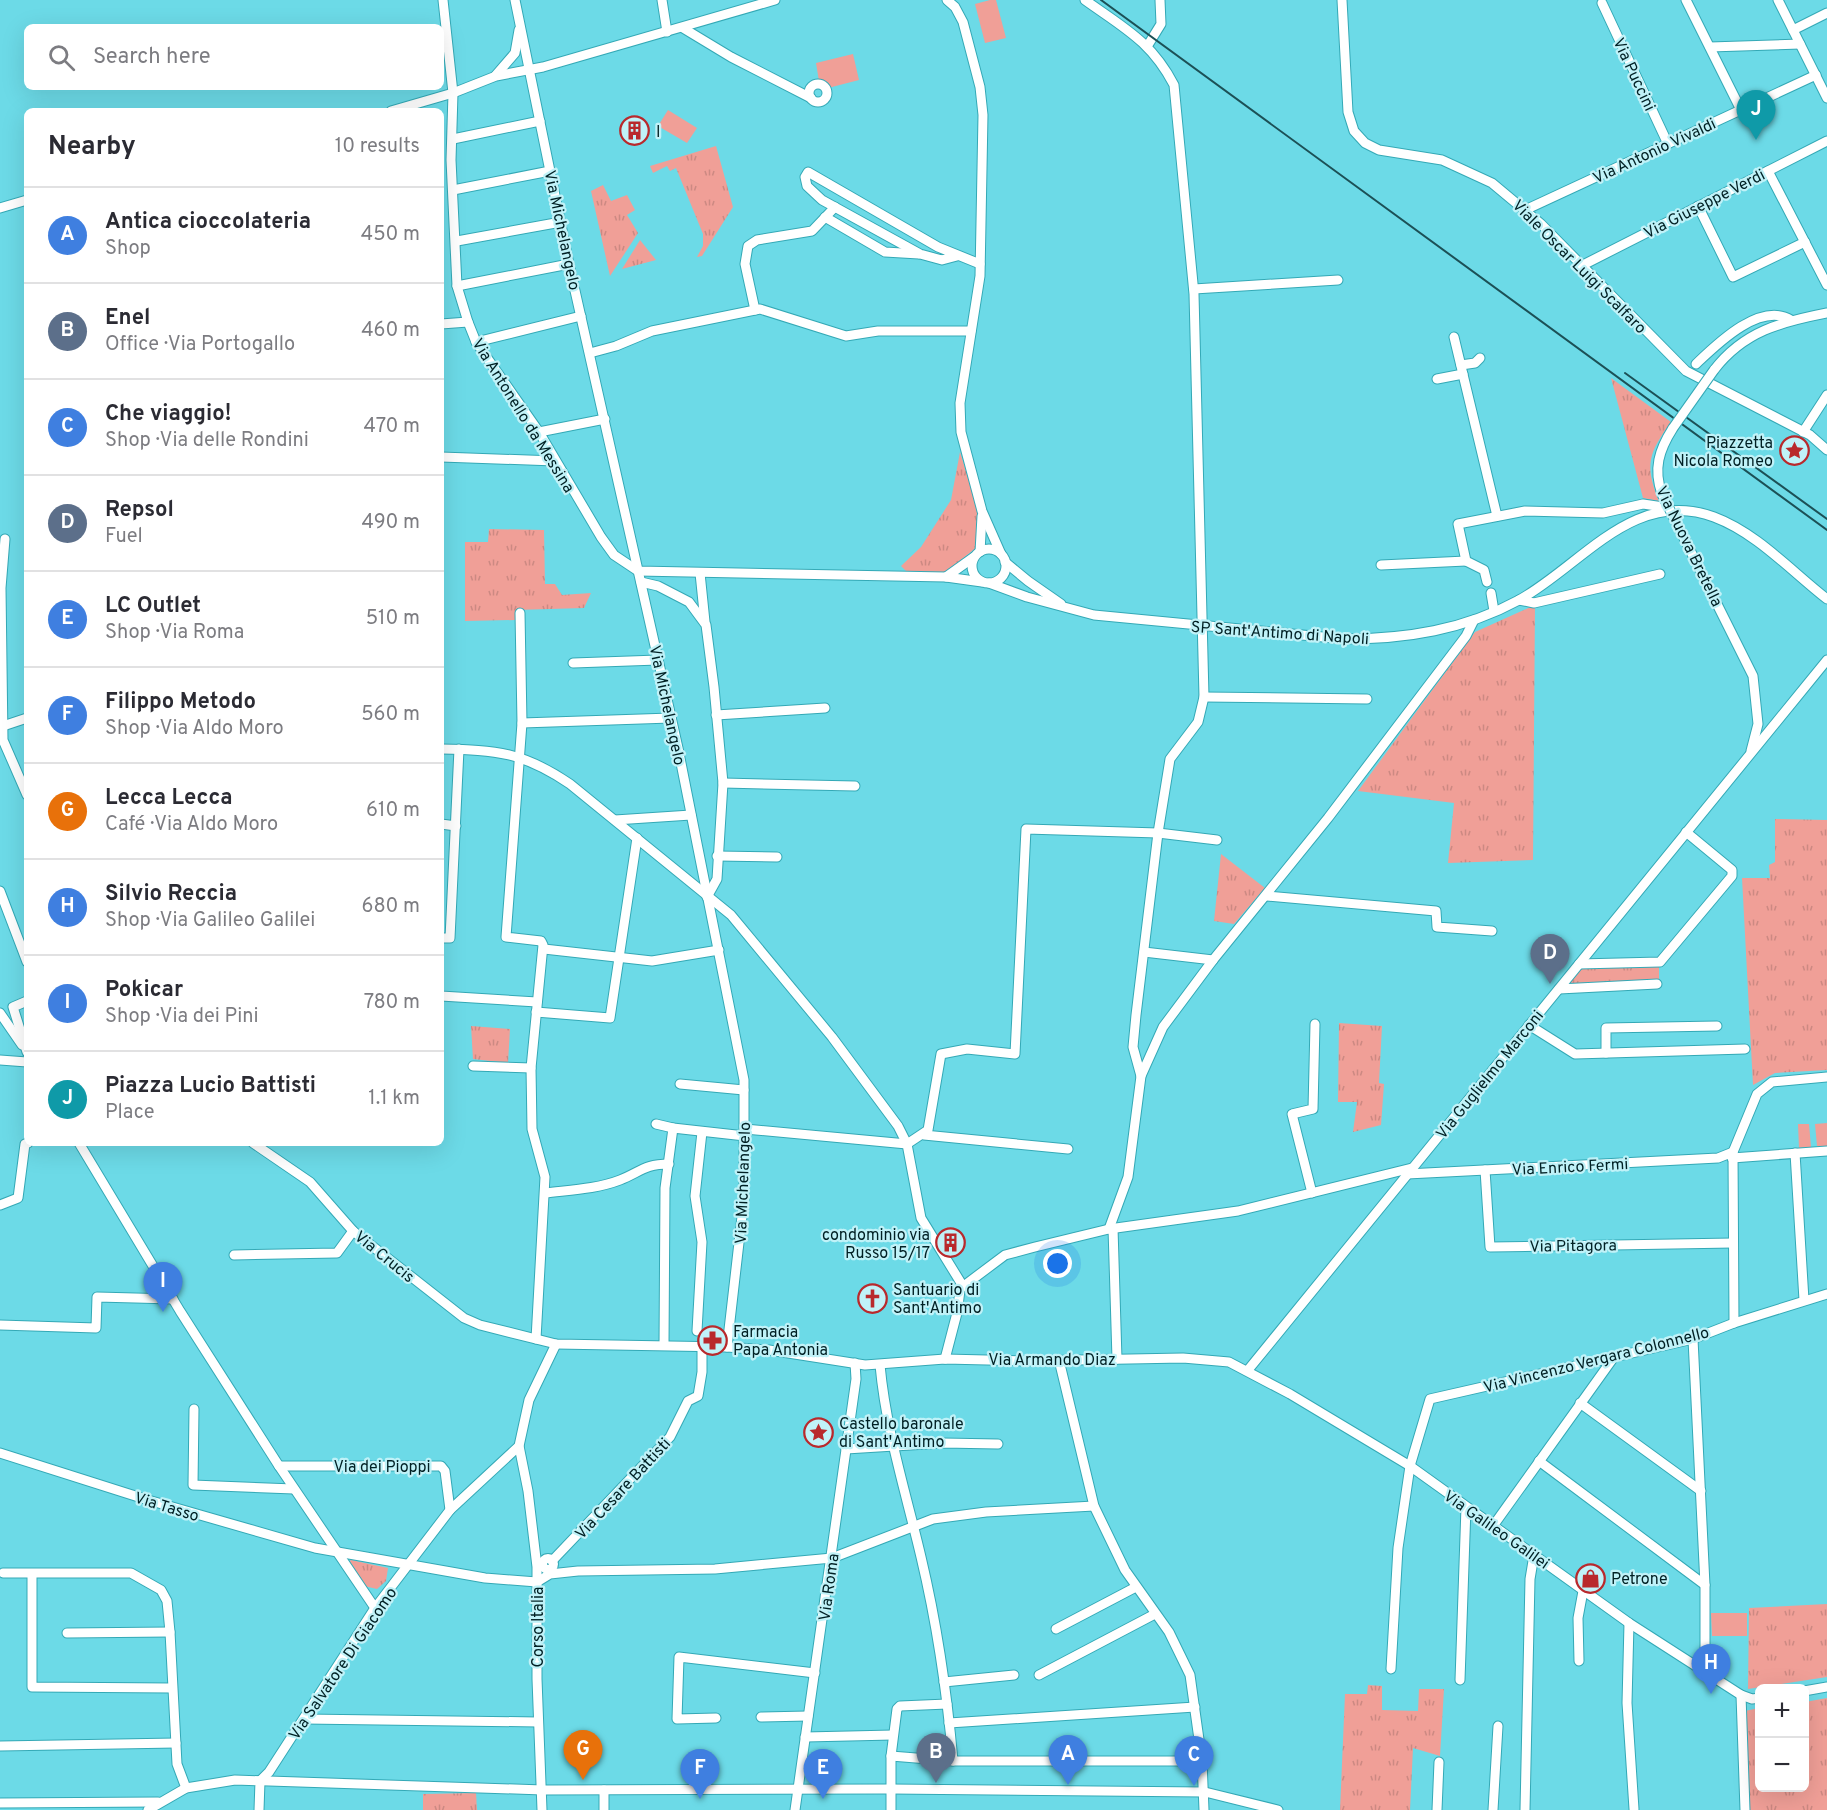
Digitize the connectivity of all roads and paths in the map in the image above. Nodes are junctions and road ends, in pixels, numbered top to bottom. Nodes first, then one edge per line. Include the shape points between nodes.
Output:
1 (443, 0) edge
2 (515, 0) edge
3 (662, 0) edge
4 (775, 0) edge
5 (947, 0) edge
6 (1085, 0) edge
7 (1160, 0) edge
8 (1342, 0) edge
9 (1686, 0) edge
10 (1778, 0) edge
11 (1602, 3) dead end
12 (1827, 13) edge
13 (520, 25) junction
14 (683, 28) junction
15 (1793, 30) junction
16 (667, 32) junction
17 (1800, 44) junction
18 (1148, 45) junction
19 (1710, 47) junction
20 (530, 69) junction
21 (1816, 75) junction
22 (496, 76) junction
23 (453, 93) junction
24 (811, 98) dead end
25 (1827, 98) edge
26 (401, 108) edge
27 (1741, 110) junction
28 (540, 121) junction
29 (453, 139) junction
30 (1827, 141) edge
31 (1668, 144) junction
32 (550, 171) junction
33 (1768, 171) junction
34 (453, 190) junction
35 (24, 201) edge
36 (1698, 206) junction
37 (835, 207) junction
38 (0, 208) edge
39 (1526, 210) junction
40 (825, 217) junction
41 (561, 222) junction
42 (457, 241) junction
43 (1805, 242) junction
44 (920, 254) junction
45 (957, 255) junction
46 (569, 264) junction
47 (980, 264) junction
48 (1581, 266) junction
49 (1338, 280) dead end
50 (1827, 285) edge
51 (457, 286) junction
52 (1194, 289) junction
53 (755, 310) junction
54 (1827, 313) edge
55 (581, 316) junction
56 (1791, 320) junction
57 (468, 322) junction
58 (444, 324) edge
59 (971, 331) junction
60 (1454, 337) dead end
61 (476, 342) junction
62 (590, 352) junction
63 (1480, 358) dead end
64 (1696, 364) dead end
65 (1462, 370) junction
66 (1437, 379) dead end
67 (1826, 398) edge
68 (605, 419) junction
69 (539, 432) junction
70 (1803, 432) junction
71 (1827, 450) edge
72 (444, 457) edge
73 (555, 461) junction
74 (982, 511) junction
75 (1684, 511) junction
76 (1497, 516) junction
77 (5, 539) dead end
78 (977, 554) junction
79 (1003, 558) junction
80 (1466, 561) junction
81 (1381, 565) dead end
82 (638, 571) junction
83 (700, 573) junction
84 (1660, 574) dead end
85 (946, 577) junction
86 (640, 582) junction
87 (986, 582) junction
88 (1487, 582) dead end
89 (1491, 593) dead end
90 (1827, 599) edge
91 (1519, 600) junction
92 (1068, 608) junction
93 (1494, 611) junction
94 (520, 613) dead end
95 (1474, 620) junction
96 (706, 625) junction
97 (1201, 626) junction
98 (658, 660) junction
99 (573, 663) dead end
100 (1825, 667) edge
101 (1204, 697) junction
102 (1367, 699) dead end
103 (825, 708) dead end
104 (716, 715) junction
105 (671, 718) junction
106 (24, 719) edge
107 (522, 723) junction
108 (2, 726) edge
109 (444, 749) edge
110 (459, 749) junction
111 (1750, 754) junction
112 (518, 756) junction
113 (723, 783) junction
114 (855, 786) dead end
115 (24, 788) edge
116 (691, 815) junction
117 (615, 820) junction
118 (444, 824) edge
119 (456, 826) junction
120 (1686, 832) junction
121 (1158, 834) junction
122 (638, 838) junction
123 (1217, 840) dead end
124 (717, 856) junction
125 (777, 857) dead end
126 (444, 882) edge
127 (452, 882) junction
128 (0, 891) edge
129 (1267, 896) junction
130 (707, 897) junction
131 (1492, 931) dead end
132 (445, 938) edge
133 (544, 950) junction
134 (719, 950) junction
135 (1144, 952) junction
136 (24, 954) edge
137 (620, 957) junction
138 (1213, 960) junction
139 (1579, 964) junction
140 (1657, 984) dead end
141 (1559, 989) junction
142 (444, 996) edge
143 (24, 1002) edge
144 (536, 1007) junction
145 (0, 1013) edge
146 (1316, 1024) dead end
147 (1529, 1025) junction
148 (1717, 1026) dead end
149 (24, 1042) edge
150 (24, 1048) edge
151 (1745, 1049) dead end
152 (1606, 1053) junction
153 (0, 1059) edge
154 (24, 1062) edge
155 (472, 1066) dead end
156 (531, 1068) junction
157 (1141, 1076) junction
158 (1827, 1077) edge
159 (680, 1084) dead end
160 (744, 1090) junction
161 (656, 1124) dead end
162 (673, 1128) junction
163 (702, 1132) junction
164 (745, 1132) junction
165 (924, 1135) junction
166 (907, 1144) junction
167 (25, 1146) edge
168 (81, 1146) edge
169 (263, 1146) edge
170 (1068, 1149) dead end
171 (1827, 1151) edge
172 (1795, 1154) junction
173 (1732, 1155) junction
174 (669, 1164) junction
175 (1485, 1170) junction
176 (1410, 1171) junction
177 (545, 1193) junction
178 (1312, 1193) junction
179 (0, 1205) edge
180 (1111, 1228) junction
181 (353, 1231) junction
182 (1733, 1243) junction
183 (234, 1255) dead end
184 (961, 1288) junction
185 (1827, 1294) edge
186 (173, 1299) junction
187 (1804, 1300) junction
188 (1734, 1323) junction
189 (0, 1325) edge
190 (696, 1331) dead end
191 (536, 1339) junction
192 (1693, 1339) junction
193 (556, 1344) junction
194 (664, 1345) junction
195 (702, 1346) junction
196 (727, 1347) junction
197 (1614, 1357) junction
198 (945, 1359) junction
199 (1117, 1359) junction
200 (1059, 1360) junction
201 (855, 1363) junction
202 (880, 1365) junction
203 (1248, 1370) junction
204 (1580, 1403) junction
205 (194, 1409) dead end
206 (998, 1444) dead end
207 (519, 1446) junction
208 (895, 1446) junction
209 (846, 1449) junction
210 (0, 1453) edge
211 (1539, 1461) junction
212 (279, 1466) junction
213 (1410, 1466) junction
214 (294, 1489) junction
215 (1701, 1491) junction
216 (1094, 1506) junction
217 (1466, 1507) junction
218 (450, 1510) junction
219 (1493, 1526) junction
220 (912, 1527) junction
221 (336, 1552) junction
222 (1534, 1555) junction
223 (832, 1558) junction
224 (409, 1565) junction
225 (546, 1565) junction
226 (561, 1572) junction
227 (3, 1573) dead end
228 (32, 1574) junction
229 (537, 1582) junction
230 (1705, 1585) junction
231 (1136, 1587) junction
232 (1583, 1591) junction
233 (375, 1608) junction
234 (1155, 1614) junction
235 (1629, 1623) junction
236 (1056, 1629) dead end
237 (170, 1632) junction
238 (67, 1633) dead end
239 (1579, 1661) dead end
240 (1392, 1669) dead end
241 (815, 1673) junction
242 (1705, 1673) junction
243 (1014, 1674) dead end
244 (1039, 1675) dead end
245 (1460, 1680) dead end
246 (944, 1682) junction
247 (1827, 1687) edge
248 (171, 1688) junction
249 (1809, 1690) edge
250 (1827, 1693) edge
251 (1741, 1695) junction
252 (1809, 1696) edge
253 (1755, 1699) edge
254 (947, 1704) junction
255 (1755, 1705) edge
256 (1195, 1707) junction
257 (1742, 1707) junction
258 (808, 1716) junction
259 (717, 1718) dead end
260 (761, 1718) dead end
261 (304, 1719) junction
262 (538, 1722) junction
263 (949, 1723) junction
264 (1498, 1726) dead end
265 (893, 1735) junction
266 (806, 1737) junction
267 (176, 1743) junction
268 (0, 1746) edge
269 (891, 1756) junction
270 (953, 1761) junction
271 (1202, 1761) junction
272 (1440, 1762) dead end
273 (260, 1781) junction
274 (186, 1788) junction
275 (891, 1789) junction
276 (543, 1790) junction
277 (604, 1790) junction
278 (797, 1791) junction
279 (1205, 1792) junction
280 (158, 1802) junction
281 (0, 1803) edge
282 (1634, 1809) edge
283 (148, 1810) edge
284 (259, 1810) edge
285 (542, 1810) edge
286 (604, 1810) edge
287 (795, 1810) edge
288 (891, 1810) edge
289 (1204, 1810) edge
290 (1278, 1810) edge
291 (1437, 1810) edge
292 (1493, 1810) edge
293 (1524, 1810) edge
294 (1745, 1810) edge

1 - 23 street, Via Antonello da Messina
2 - 13 street, Via Michelangelo
3 - 16 street
4 - 14 street
5 - 47 street via 963,22 980,87
6 - 18 street
7 - 18 street via 1161,24
8 - 39 street, Viale Oscar Luigi Scalfaro via 1348,112 1354,131 1365,144 1463,168 1492,183
9 - 19 street
10 - 15 street
11 - 31 street, Via Puccini
12 - 15 street
13 - 20 street, Via Michelangelo
13 - 22 street via 515,52
14 - 16 street
14 - 24 street
15 - 17 street
16 - 20 street
17 - 19 street
17 - 21 street
18 - 52 street via 1174,85
19 - 27 street
20 - 22 street
20 - 28 street, Via Michelangelo
21 - 25 street
21 - 27 street, Via Antonio Vivaldi
22 - 23 street
23 - 26 street
23 - 29 street, Via Antonello da Messina
27 - 31 street, Via Antonio Vivaldi
28 - 29 street
28 - 32 street, Via Michelangelo
29 - 34 street, Via Antonello da Messina
30 - 33 street, Via Giuseppe Verdi
31 - 39 street, Via Antonio Vivaldi
32 - 34 street
32 - 41 street, Via Michelangelo
33 - 36 street, Via Giuseppe Verdi
33 - 43 street
34 - 42 street, Via Antonello da Messina
35 - 38 street
36 - 43 street via 1733,277
36 - 48 street, Via Giuseppe Verdi
37 - 40 street
37 - 44 street
37 - 45 street via 807,186 804,177 808,172
39 - 48 street, Viale Oscar Luigi Scalfaro
40 - 44 street via 885,252
40 - 53 street via 812,231 757,240 748,246 745,264
41 - 42 street
41 - 46 street, Via Michelangelo
42 - 51 street, Via Antonello da Messina
43 - 50 street
44 - 45 street via 942,260
45 - 47 street
46 - 51 street
46 - 55 street, Via Michelangelo
47 - 59 street
48 - 70 street, Viale Oscar Luigi Scalfaro via 1686,371
49 - 52 street
51 - 57 street, Via Antonello da Messina
52 - 97 street
53 - 59 street via 846,336 878,331
53 - 62 street via 652,331
54 - 56 street, Via Nuova Bretella
55 - 61 street
55 - 62 street, Via Michelangelo
56 - 64 street via 1777,315 1753,321 1725,336
56 - 111 street, Via Nuova Bretella, bridge via 1748,338 1714,370 1673,428 1658,458 1656,473 1662,494 1753,676 1758,724
57 - 58 street
57 - 61 street, Via Antonello da Messina
59 - 74 street via 960,403 961,432
60 - 65 street
61 - 69 street, Via Antonello da Messina
62 - 68 street, Via Michelangelo
63 - 65 street
65 - 66 street
65 - 76 street
67 - 70 street
68 - 69 street
68 - 82 street, Via Michelangelo
69 - 73 street, Via Antonello da Messina
70 - 71 street, Viale Oscar Luigi Scalfaro
72 - 73 street
73 - 82 street, Via Antonello da Messina via 614,555
74 - 78 street
74 - 79 street
75 - 76 street via 1643,504 1603,513 1525,511
75 - 90 street, SP Sant'Antimo di Napoli via 1712,516 1739,529
75 - 91 street, SP Sant'Antimo di Napoli via 1632,519
76 - 80 street via 1458,524
77 - 108 street via 1,588
78 - 79 street via 988,549
78 - 85 street
78 - 87 street via 972,568
79 - 87 street via 1002,576
79 - 92 street, SP Sant'Antimo di Napoli
80 - 81 street
80 - 88 street via 1484,570
82 - 83 street, SP Sant'Antimo di Napoli
82 - 86 street, Via Michelangelo
83 - 85 street, SP Sant'Antimo di Napoli
83 - 96 street
84 - 91 street via 1534,603
85 - 87 street, SP Sant'Antimo di Napoli
86 - 96 street via 658,586 689,602
86 - 98 street, Via Michelangelo
87 - 92 street, SP Sant'Antimo di Napoli
89 - 93 street
91 - 93 street, SP Sant'Antimo di Napoli
92 - 97 street, SP Sant'Antimo di Napoli via 1094,615
93 - 95 street, SP Sant'Antimo di Napoli
94 - 107 street
95 - 97 street, SP Sant'Antimo di Napoli via 1412,636 1379,639
95 - 129 street via 1466,636
96 - 104 street
97 - 101 street
98 - 99 street
98 - 105 street, Via Michelangelo
100 - 111 street, Via Guglielmo Marconi
101 - 102 street
101 - 121 street via 1198,722 1170,759
103 - 104 street
104 - 113 street
105 - 107 street
105 - 116 street, Via Michelangelo
106 - 108 street
107 - 112 street
108 - 115 street via 3,740
109 - 110 street
110 - 112 street
110 - 119 street
111 - 120 street, Via Guglielmo Marconi
112 - 117 street via 543,766
112 - 133 street via 506,938 540,941
113 - 114 street
113 - 124 street
116 - 117 street
116 - 130 street, Via Michelangelo
117 - 122 street
118 - 119 street
119 - 127 street
120 - 139 street, Via Guglielmo Marconi
120 - 139 street via 1732,870 1732,876 1660,962
121 - 123 street
121 - 135 street
121 - 165 street via 1026,829 1015,1054 967,1049 941,1054 932,1117
122 - 130 street
122 - 137 street
124 - 125 street
124 - 130 street via 717,879
126 - 127 street
127 - 132 street
128 - 136 street
129 - 131 street via 1436,911 1437,927
129 - 138 street
130 - 134 street, Via Michelangelo
130 - 166 street via 731,915 810,1011 891,1113
133 - 137 street
133 - 144 street
134 - 137 street via 651,961
134 - 160 street, Via Michelangelo
135 - 138 street
135 - 157 street via 1133,1047
137 - 144 street via 610,1017
138 - 157 street via 1163,1027
139 - 141 street, Via Guglielmo Marconi
140 - 141 street
141 - 147 street, Via Guglielmo Marconi
142 - 144 street
143 - 149 street via 13,1007
144 - 156 street
145 - 150 street
146 - 178 street via 1313,1109 1292,1114
147 - 152 street via 1575,1054
147 - 176 street, Via Guglielmo Marconi
148 - 152 street via 1606,1028
151 - 152 street
153 - 154 street
155 - 156 street
156 - 177 street via 532,1129
157 - 180 street via 1128,1177
158 - 173 street via 1772,1082 1756,1094
159 - 160 street
160 - 164 street, Via Michelangelo
161 - 162 street
162 - 163 street
162 - 174 street
163 - 164 street
163 - 190 street via 695,1196 702,1242
164 - 166 street
164 - 196 street, Via Michelangelo via 744,1199
165 - 166 street
165 - 170 street
166 - 184 street via 921,1218 951,1264
167 - 179 street via 18,1198
168 - 186 street
169 - 181 street, Via Crucis via 310,1182
171 - 172 street, Via Enrico Fermi
172 - 173 street, Via Enrico Fermi
172 - 187 street
173 - 175 street, Via Enrico Fermi
173 - 182 street
174 - 177 street via 647,1165 609,1183
174 - 194 street via 665,1188
175 - 176 street, Via Enrico Fermi
175 - 182 street, Via Pitagora via 1490,1247
176 - 178 street, Via Enrico Fermi
176 - 203 street, Via Guglielmo Marconi
177 - 191 street
178 - 180 street, Via Enrico Fermi via 1238,1211
180 - 184 street, Via Enrico Fermi via 1005,1255
180 - 199 street
181 - 183 street via 337,1253
181 - 191 street, Via Crucis via 464,1318
182 - 188 street
184 - 198 street
185 - 187 street, Via Vincenzo Vergara Colonnello
186 - 189 street via 97,1296 96,1328
186 - 212 street
187 - 188 street, Via Vincenzo Vergara Colonnello
188 - 192 street, Via Vincenzo Vergara Colonnello
191 - 193 street, Via Crucis
192 - 197 street, Via Vincenzo Vergara Colonnello
192 - 215 street
193 - 194 street, Via Crucis
193 - 207 street via 529,1400
194 - 195 street, Via Crucis
195 - 196 street, Via Armando Diaz
195 - 225 street, Via Cesare Battisti via 698,1396 683,1408 670,1437
196 - 201 street, Via Armando Diaz
197 - 204 street
197 - 213 street, Via Vincenzo Vergara Colonnello via 1430,1399
198 - 200 street, Via Armando Diaz
198 - 202 street, Via Armando Diaz
199 - 200 street, Via Armando Diaz
199 - 203 street, Via Armando Diaz via 1229,1362
200 - 216 street
201 - 202 street, Via Armando Diaz
201 - 209 street, Via Roma
202 - 208 street via 886,1422
203 - 213 street, Via Galileo Galilei
204 - 211 street
204 - 215 street
205 - 214 street via 193,1485
206 - 208 street
207 - 218 street, Via Salvatore Di Giacomo
207 - 225 street, Corso Italia
208 - 209 street
208 - 220 street
209 - 223 street, Via Roma
210 - 221 street, Via Tasso via 242,1528
211 - 219 street
211 - 230 street
212 - 214 street
212 - 218 street, Via dei Pioppi via 441,1466
213 - 217 street, Via Galileo Galilei
213 - 240 street via 1398,1548
214 - 221 street
215 - 230 street
216 - 220 street via 986,1512 933,1519
216 - 231 street
217 - 219 street, Via Galileo Galilei
217 - 245 street
218 - 224 street, Via Salvatore Di Giacomo
219 - 222 street, Via Galileo Galilei
220 - 223 street
220 - 246 street via 922,1560
221 - 224 street, Via Tasso
221 - 233 street
222 - 232 street, Via Galileo Galilei
222 - 293 street via 1530,1579
223 - 226 street via 715,1569
223 - 241 street, Via Roma
224 - 229 street, Via Tasso
224 - 233 street, Via Salvatore Di Giacomo
225 - 226 street
225 - 229 street, Corso Italia
226 - 229 street
227 - 228 street
228 - 237 street via 131,1573 143,1577 161,1590
228 - 248 street via 32,1687
229 - 262 street, Corso Italia
230 - 242 street
231 - 234 street
231 - 236 street
232 - 235 street, Via Galileo Galilei
232 - 239 street via 1578,1618
233 - 261 street, Via Salvatore Di Giacomo
234 - 244 street
234 - 256 street via 1190,1675
235 - 242 street, Via Galileo Galilei
235 - 282 street via 1627,1703
237 - 238 street
237 - 248 street
241 - 258 street, Via Roma
241 - 259 street via 679,1657 677,1719
242 - 251 street, Via Galileo Galilei
243 - 246 street
246 - 254 street
247 - 249 street
248 - 267 street
250 - 252 street
251 - 253 street
251 - 257 street
254 - 263 street
254 - 265 street via 900,1706
255 - 257 street
256 - 263 street
256 - 271 street
257 - 294 street
258 - 260 street
258 - 266 street, Via Roma
261 - 262 street
261 - 273 street, Via Salvatore Di Giacomo
262 - 276 street, Corso Italia
263 - 270 street
264 - 292 street
265 - 266 street
265 - 269 street
266 - 278 street, Via Roma
267 - 268 street
267 - 274 street via 177,1764
269 - 270 street
269 - 275 street
270 - 271 street
271 - 279 street
272 - 291 street
273 - 274 street via 222,1780
273 - 276 street
273 - 284 street
274 - 280 street
275 - 278 street
275 - 279 street
275 - 288 street
276 - 277 street
276 - 285 street, Corso Italia
277 - 278 street
277 - 286 street
278 - 287 street, Via Roma
279 - 289 street
279 - 290 street
280 - 281 street
280 - 283 street

